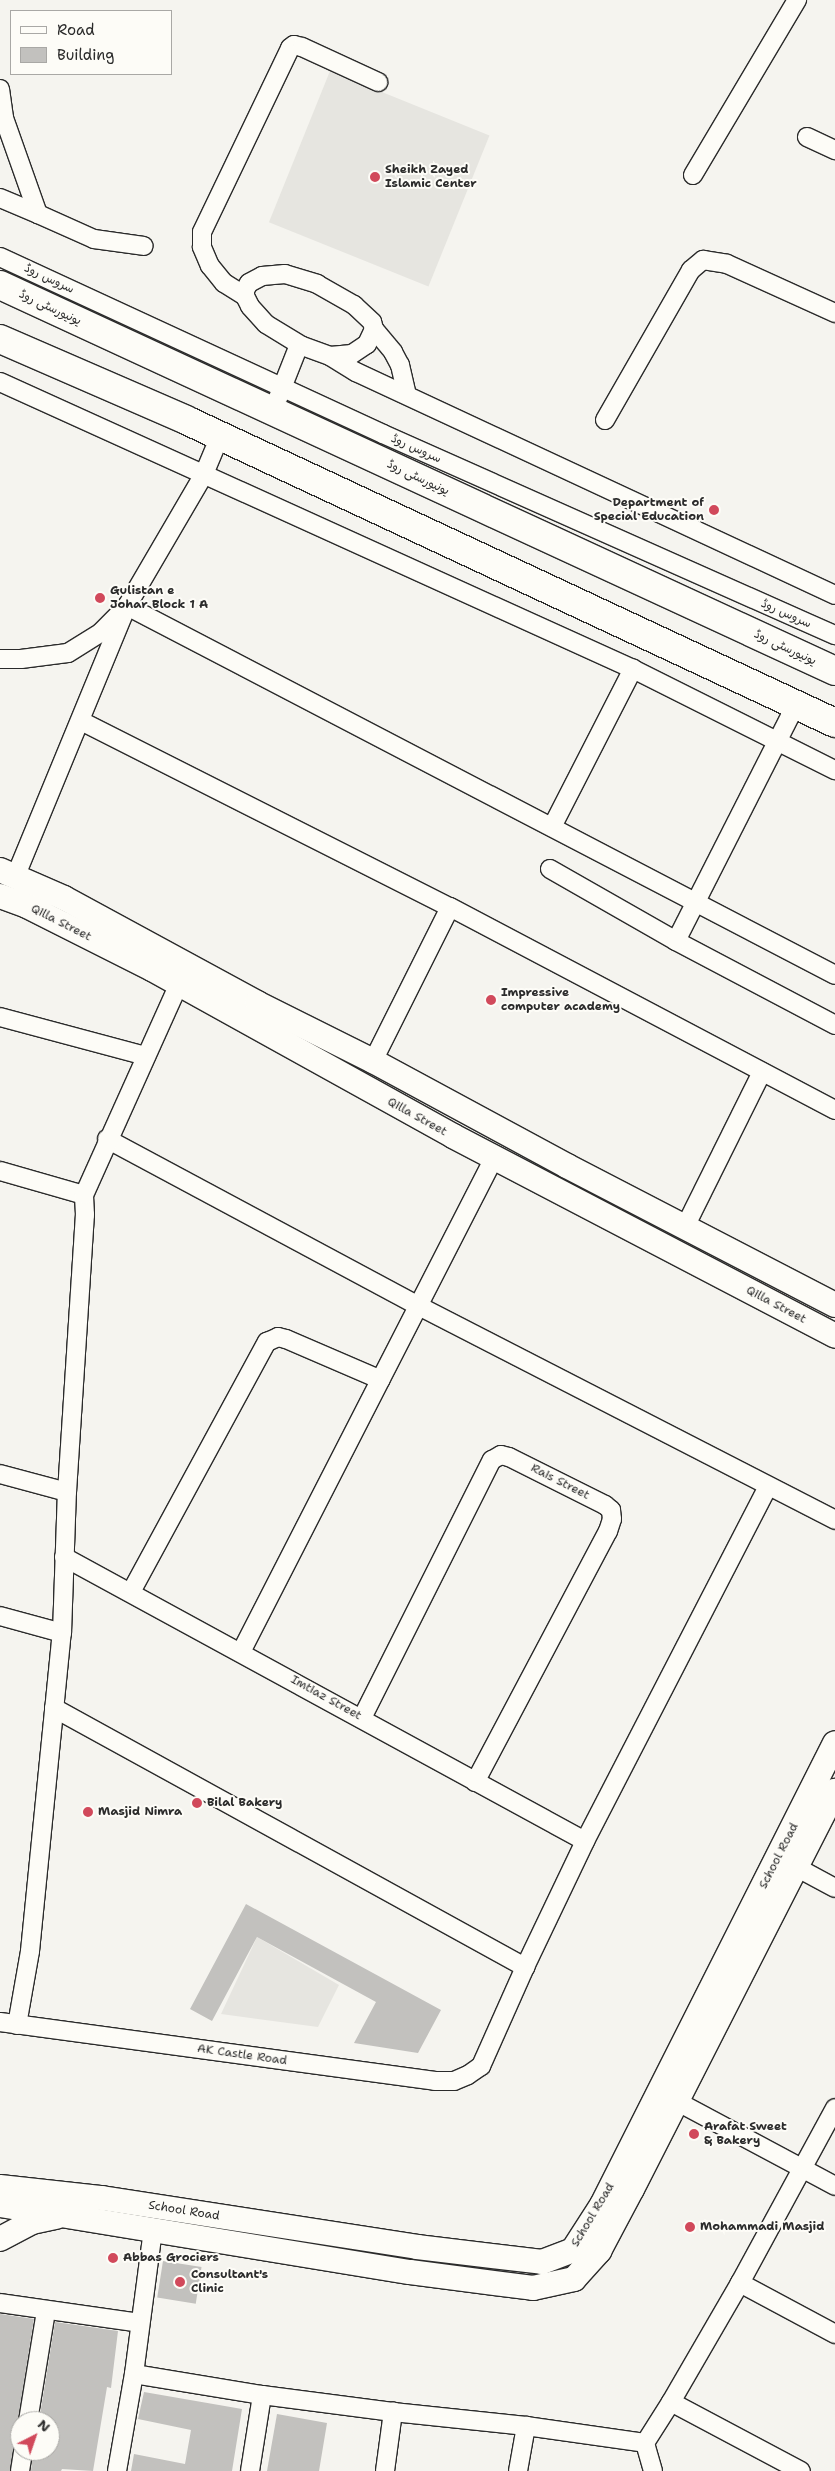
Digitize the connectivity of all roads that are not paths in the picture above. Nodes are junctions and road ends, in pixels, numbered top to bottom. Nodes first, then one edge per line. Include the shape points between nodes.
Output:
1 (797, 0) edge
2 (378, 82) dead end
3 (0, 89) edge
4 (808, 137) dead end
5 (835, 150) edge
6 (693, 175) dead end
7 (0, 198) edge
8 (38, 214) junction
9 (144, 246) dead end
10 (0, 257) edge
11 (0, 285) edge
12 (51, 294) junction
13 (245, 296) junction
14 (835, 313) edge
15 (374, 329) junction
16 (0, 338) edge
17 (299, 345) junction
18 (330, 356) junction
19 (0, 382) edge
20 (407, 395) junction
21 (277, 399) junction
22 (605, 420) dead end
23 (220, 436) junction
24 (204, 474) junction
25 (835, 595) edge
26 (128, 606) junction
27 (835, 635) edge
28 (0, 659) edge
29 (633, 669) junction
30 (835, 671) edge
31 (796, 704) junction
32 (81, 721) junction
33 (835, 723) edge
34 (778, 740) junction
35 (835, 770) edge
36 (552, 827) junction
37 (550, 869) dead end
38 (8, 873) edge
39 (0, 896) edge
40 (695, 903) junction
41 (450, 907) junction
42 (676, 941) junction
43 (835, 975) edge
44 (179, 984) junction
45 (0, 1017) edge
46 (835, 1026) edge
47 (146, 1056) junction
48 (372, 1062) junction
49 (762, 1072) junction
50 (835, 1110) edge
51 (107, 1139) junction
52 (494, 1158) junction
53 (0, 1171) edge
54 (84, 1194) junction
55 (684, 1228) junction
56 (835, 1305) edge
57 (419, 1306) junction
58 (835, 1336) edge
59 (381, 1380) junction
60 (0, 1474) edge
61 (768, 1487) junction
62 (67, 1492) junction
63 (835, 1520) edge
64 (64, 1557) junction
65 (131, 1592) junction
66 (0, 1616) edge
67 (62, 1633) junction
68 (241, 1652) junction
69 (54, 1708) junction
70 (362, 1718) junction
71 (835, 1743) edge
72 (475, 1782) junction
73 (835, 1791) edge
74 (585, 1841) junction
75 (796, 1867) junction
76 (835, 1888) edge
77 (525, 1967) junction
78 (8, 2024) edge
79 (678, 2102) junction
80 (835, 2108) edge
81 (804, 2169) junction
82 (623, 2184) junction
83 (835, 2186) edge
84 (0, 2187) edge
85 (102, 2198) junction
86 (0, 2205) edge
87 (62, 2216) junction
88 (98, 2222) junction
89 (153, 2230) junction
90 (0, 2239) edge
91 (740, 2283) junction
92 (0, 2303) edge
93 (46, 2310) junction
94 (140, 2323) junction
95 (835, 2334) edge
96 (134, 2374) junction
97 (262, 2395) junction
98 (671, 2402) junction
99 (30, 2411) edge
100 (393, 2412) junction
101 (526, 2426) junction
102 (645, 2444) junction
103 (117, 2471) edge
104 (250, 2471) edge
105 (385, 2471) edge
106 (518, 2471) edge
107 (653, 2471) edge
108 (801, 2471) edge

1 - 6 street
2 - 13 street via 302,47 294,44 290,48 202,232 202,247 210,266 224,283
3 - 8 street via 4,118
4 - 5 street
7 - 8 street
8 - 9 street via 94,239
10 - 12 street, سروس روڈ
11 - 12 main road, یونیورسٹی روڈ
12 - 21 main road, یونیورسٹی روڈ
13 - 15 street via 249,283 262,276 294,276 342,296 364,314
13 - 17 street via 266,324
14 - 22 street via 727,264 702,260 691,270
15 - 18 street via 367,344 359,351
15 - 20 street via 400,365
16 - 23 main road
17 - 18 street
17 - 21 street
18 - 20 street via 356,372
19 - 24 street
20 - 25 street
21 - 27 street, سروس روڈ
21 - 30 main road, یونیورسٹی روڈ
23 - 24 street
23 - 31 main road
24 - 26 street
24 - 29 street
26 - 28 street via 101,632 68,653
26 - 32 street
26 - 36 street
29 - 34 street
29 - 36 street
31 - 33 main road
31 - 34 street
32 - 38 street
32 - 41 street
34 - 35 street
34 - 40 street
36 - 40 street
37 - 42 street
38 - 48 street, Qilla Street via 64,898
39 - 44 street, Qilla Street via 27,906
40 - 42 street
40 - 43 street
41 - 48 street
41 - 49 street
42 - 46 street
44 - 47 street
44 - 52 street, Qilla Street
45 - 47 street
47 - 51 street
48 - 55 street, Qilla Street
49 - 50 street
49 - 55 street
51 - 54 street
51 - 57 street
52 - 57 street
52 - 58 street, Qilla Street
53 - 54 street
54 - 62 street
55 - 56 street, Qilla Street
57 - 59 street
57 - 61 street
59 - 65 street via 286,1338 278,1337 267,1342
59 - 68 street
60 - 62 street
61 - 63 street
61 - 74 street
62 - 64 street
64 - 65 street, Imtiaz Street
64 - 67 street
65 - 68 street, Imtiaz Street
66 - 67 street
67 - 69 street
68 - 70 street, Imtiaz Street
69 - 77 street
69 - 78 street via 30,1951
70 - 72 street, Imtiaz Street
70 - 72 street, Rais Street via 492,1460 501,1455 509,1457 605,1505 611,1510 608,1531
71 - 82 street, School Road
72 - 74 street, Imtiaz Street
73 - 75 street, School Road
74 - 77 street
75 - 76 street
75 - 79 street, School Road
77 - 78 street, AK Castle Road via 481,2066 454,2081
79 - 81 street
79 - 82 street, School Road
80 - 81 street
81 - 83 street
81 - 91 street
82 - 85 street, School Road via 602,2205 573,2250 542,2262 417,2247
82 - 89 street, School Road via 599,2251 574,2279 533,2288 410,2272
84 - 85 street, School Road
85 - 88 street
86 - 87 street, School Road
87 - 88 street, School Road
87 - 90 street via 32,2222
88 - 89 street, School Road
89 - 94 street
91 - 95 street
91 - 98 street
92 - 93 street
93 - 94 street
93 - 99 street
94 - 96 street
96 - 97 street
96 - 103 street
97 - 100 street
97 - 104 street
98 - 102 street
98 - 108 street
100 - 101 street
100 - 105 street
101 - 102 street
101 - 106 street
102 - 107 street

